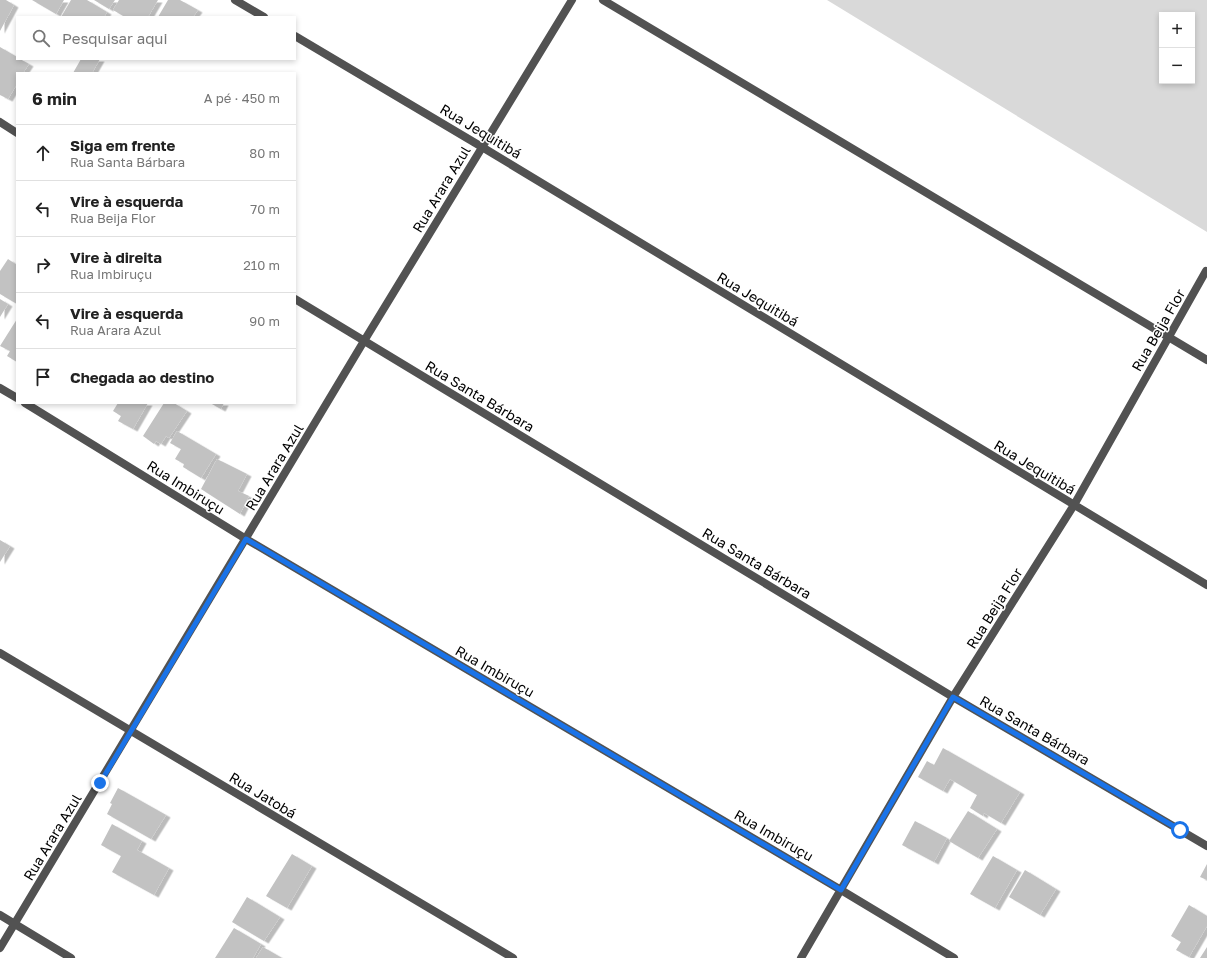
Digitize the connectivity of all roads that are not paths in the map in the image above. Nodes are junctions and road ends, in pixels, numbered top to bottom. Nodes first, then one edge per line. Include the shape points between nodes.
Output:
1 (235, 0) edge
2 (572, 0) edge
3 (603, 0) edge
4 (262, 16) edge
5 (296, 37) edge
6 (0, 122) edge
7 (16, 131) edge
8 (482, 147) junction
9 (1206, 271) edge
10 (296, 301) edge
11 (1169, 337) junction
12 (364, 341) junction
13 (1207, 360) edge
14 (0, 388) edge
15 (16, 397) edge
16 (27, 404) edge
17 (1074, 505) junction
18 (246, 539) junction
19 (1207, 585) edge
20 (0, 653) edge
21 (953, 697) junction
22 (130, 731) junction
23 (1207, 846) edge
24 (841, 890) junction
25 (0, 915) edge
26 (15, 924) junction
27 (0, 948) edge
28 (71, 958) edge
29 (513, 958) edge
30 (800, 958) edge
31 (954, 958) edge

1 - 4 street
2 - 8 street, Rua Arara Azul
3 - 11 street
5 - 8 street, Rua Jequitibá
6 - 7 street
8 - 12 street, Rua Arara Azul
8 - 17 street, Rua Jequitibá
9 - 11 street, Rua Beija Flor
10 - 12 street, Rua Santa Bárbara
11 - 13 street
11 - 17 street, Rua Beija Flor
12 - 18 street, Rua Arara Azul
12 - 21 street, Rua Santa Bárbara
14 - 15 street
16 - 18 street, Rua Imbiruçu
17 - 19 street, Rua Jequitibá
17 - 21 street, Rua Beija Flor
18 - 22 street, Rua Arara Azul
18 - 24 street, Rua Imbiruçu
20 - 22 street, Rua Jatobá
21 - 23 street, Rua Santa Bárbara
21 - 24 street, Rua Beija Flor
22 - 26 street, Rua Arara Azul
22 - 29 street, Rua Jatobá
24 - 30 street, Rua Beija Flor
24 - 31 street, Rua Imbiruçu
25 - 26 street
26 - 27 street, Rua Arara Azul
26 - 28 street

